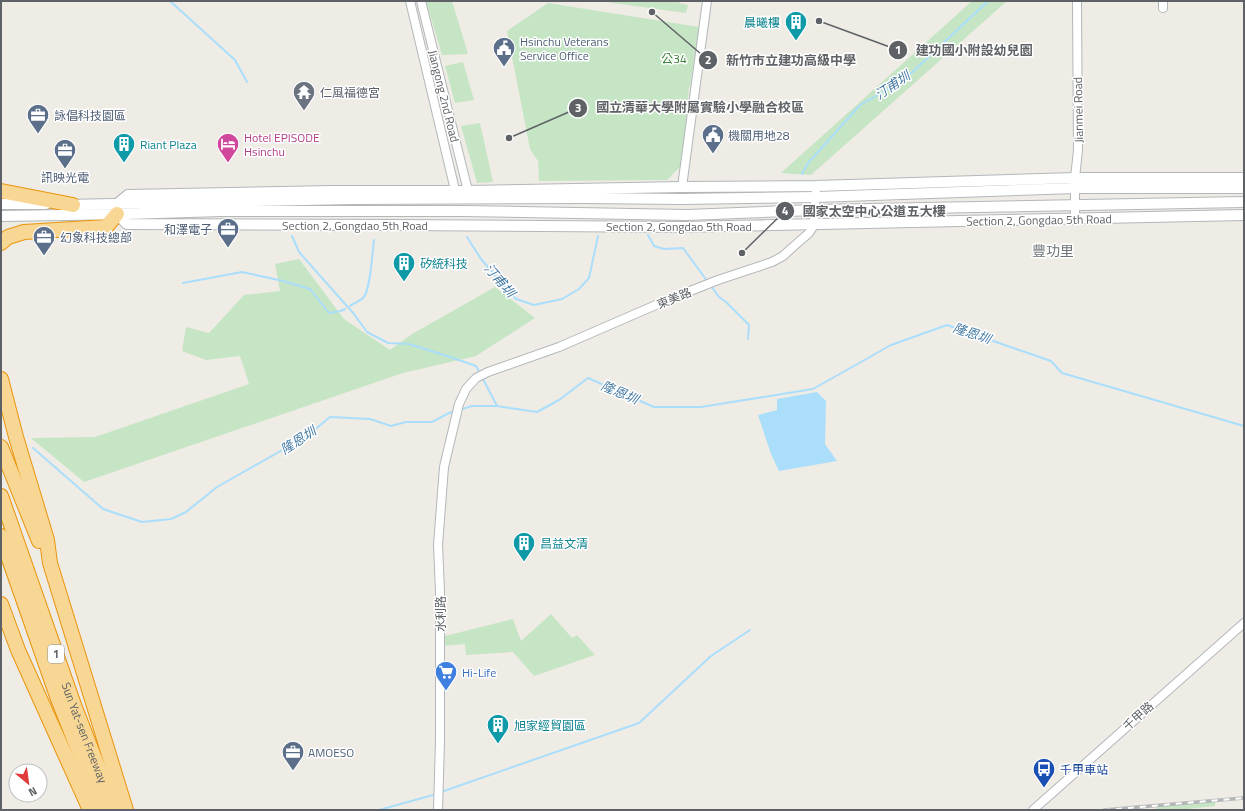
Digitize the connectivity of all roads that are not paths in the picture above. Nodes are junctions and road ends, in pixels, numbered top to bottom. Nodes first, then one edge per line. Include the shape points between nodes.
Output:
1 (410, 1) edge
2 (421, 1) edge
3 (707, 1) edge
4 (1077, 1) edge
5 (1075, 178) junction
6 (1244, 178) edge
7 (816, 186) junction
8 (682, 187) junction
9 (1076, 188) junction
10 (1244, 188) edge
11 (455, 190) junction
12 (1, 191) edge
13 (468, 191) junction
14 (816, 197) junction
15 (1244, 202) edge
16 (1, 204) edge
17 (73, 205) junction
18 (1076, 205) junction
19 (117, 209) junction
20 (816, 210) junction
21 (463, 211) junction
22 (1244, 215) edge
23 (1, 216) edge
24 (1075, 218) junction
25 (413, 225) junction
26 (814, 225) junction
27 (1, 242) edge
28 (1, 379) edge
29 (460, 404) joint
30 (1, 447) edge
31 (1, 496) edge
32 (1, 536) edge
33 (50, 563) junction
34 (1, 604) edge
35 (1244, 623) edge
36 (90, 810) edge
37 (102, 810) edge
38 (115, 810) edge
39 (126, 810) edge
40 (438, 810) edge
41 (1033, 810) edge

1 - 11 street, Jiangong 2nd Road
2 - 13 street, Jiangong 2nd Road
3 - 8 street
4 - 5 street, Jianmei Road via 1078,150
5 - 6 street, Section 2, Gongdao 5th Road
5 - 7 street, Section 2, Gongdao 5th Road
5 - 9 street, Jianmei Road
7 - 8 street, Section 2, Gongdao 5th Road
7 - 14 street
8 - 13 street, Section 2, Gongdao 5th Road
9 - 10 street, Section 2, Gongdao 5th Road
9 - 14 street, Section 2, Gongdao 5th Road
9 - 18 street, Jianmei Road
11 - 13 street, Section 2, Gongdao 5th Road
11 - 19 street, Section 2, Gongdao 5th Road via 128,195
12 - 17 highway
14 - 19 street, Section 2, Gongdao 5th Road via 353,199
14 - 20 street
15 - 18 street, Section 2, Gongdao 5th Road
16 - 17 street, Section 2, Gongdao 5th Road
17 - 19 street, Section 2, Gongdao 5th Road
18 - 20 street, Section 2, Gongdao 5th Road
18 - 24 street, Jianmei Road
19 - 21 street, Section 2, Gongdao 5th Road
19 - 23 street, Section 2, Gongdao 5th Road
19 - 25 street, Section 2, Gongdao 5th Road via 127,224
19 - 27 highway via 106,227 24,232
20 - 21 street, Section 2, Gongdao 5th Road via 687,215
20 - 26 street
21 - 25 street
22 - 24 street, Section 2, Gongdao 5th Road
24 - 26 street, Section 2, Gongdao 5th Road
25 - 26 street, Section 2, Gongdao 5th Road
26 - 29 street, 東美路 via 809,233 783,256 772,262 709,283 559,347 476,378 466,389
28 - 33 highway via 47,540
29 - 40 street, 水利路 via 444,467 438,545
30 - 33 highway
31 - 38 highway, Sun Yat-sen Freeway / 1 via 74,705
32 - 37 highway, Sun Yat-sen Freeway / 1 via 58,699
33 - 39 highway
34 - 36 highway via 18,650
35 - 41 street, 千甲路

